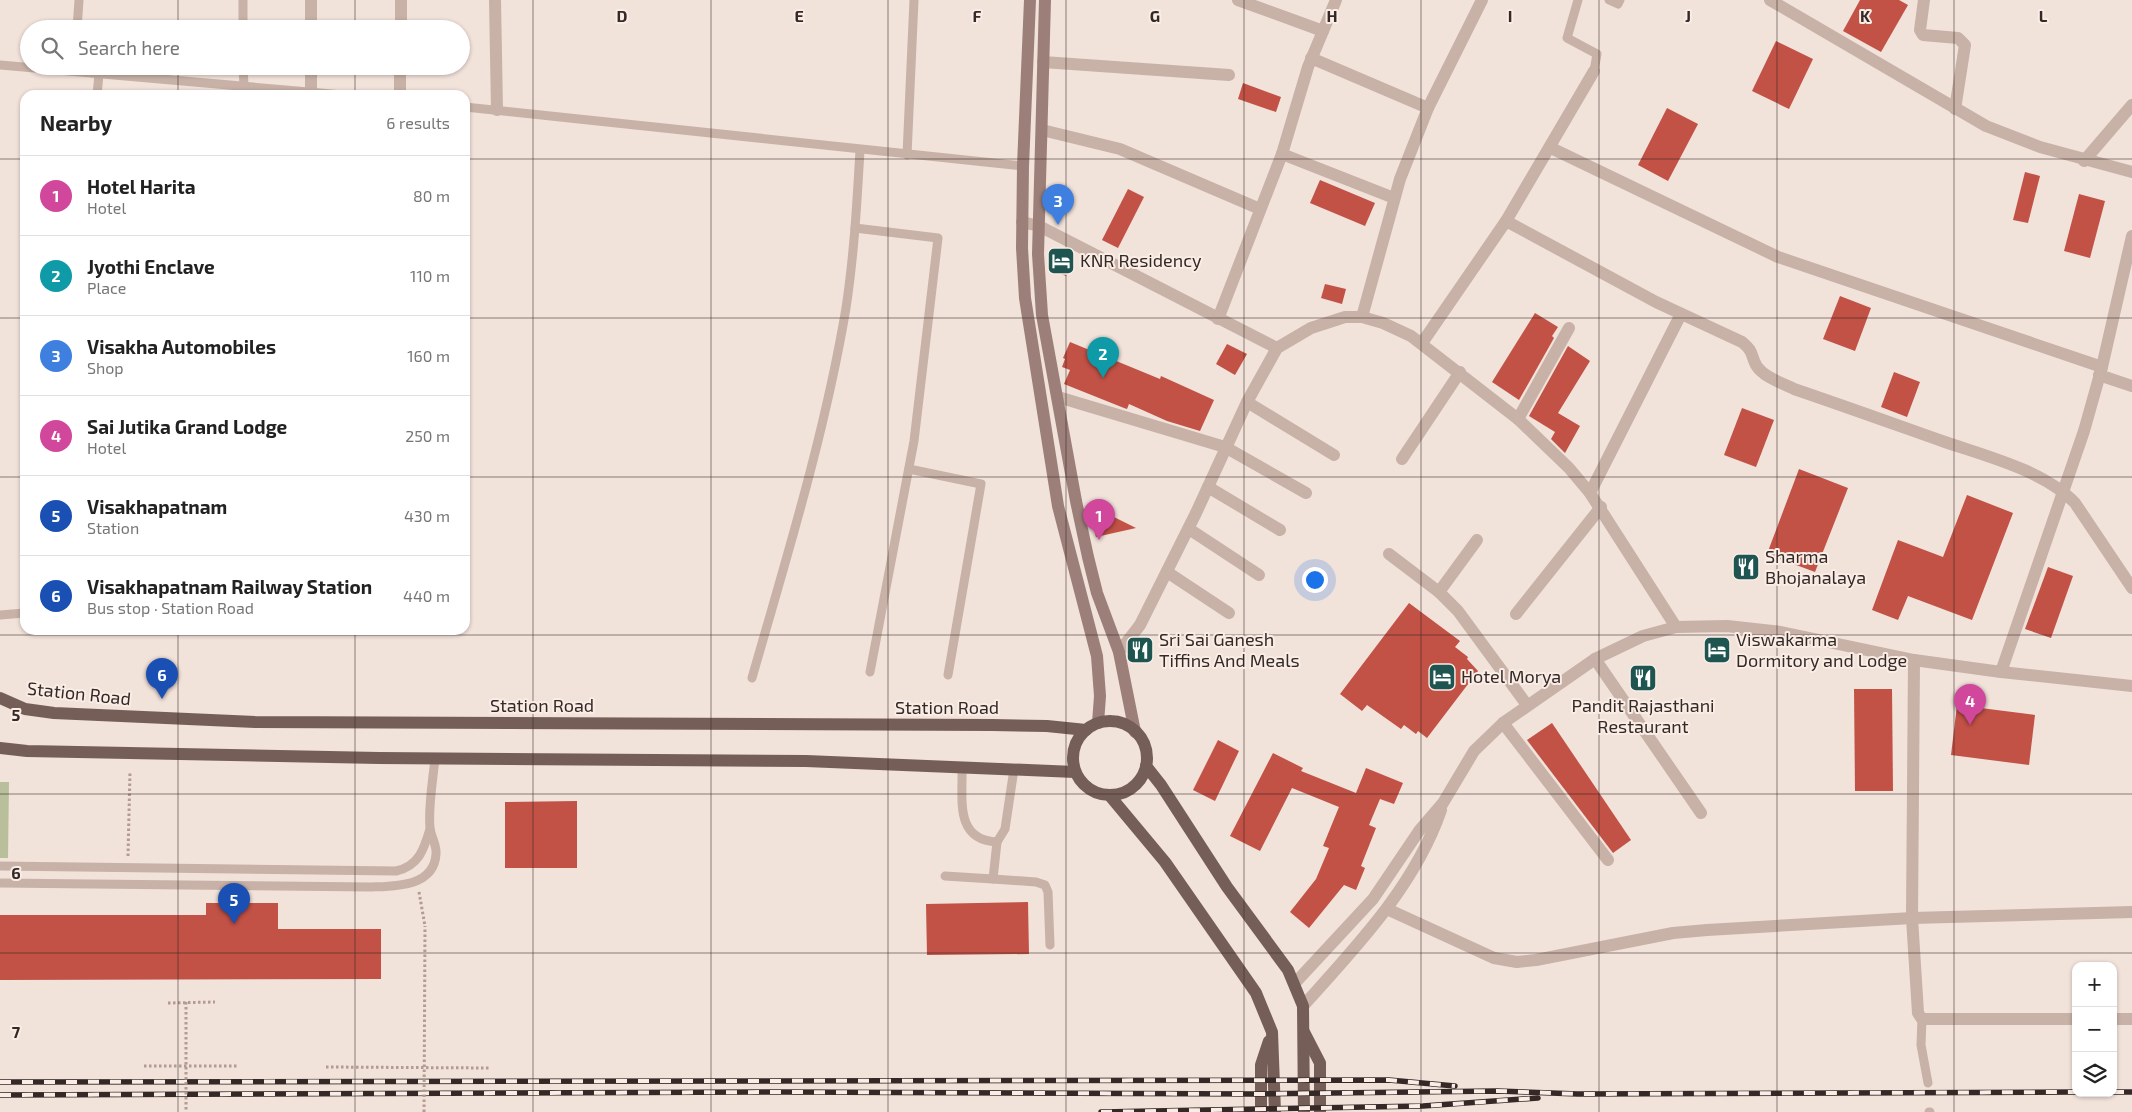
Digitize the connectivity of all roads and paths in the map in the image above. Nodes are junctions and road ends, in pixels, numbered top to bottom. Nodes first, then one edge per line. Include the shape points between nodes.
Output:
1 (79, 0) edge
2 (243, 0) edge
3 (311, 0) edge
4 (401, 0) edge
5 (495, 0) edge
6 (914, 0) edge
7 (1030, 0) edge
8 (1046, 0) edge
9 (1238, 0) edge
10 (1336, 0) edge
11 (1482, 0) edge
12 (1578, 0) edge
13 (1609, 0) edge
14 (1620, 0) edge
15 (1770, 0) edge
16 (1924, 0) edge
17 (78, 20) edge
18 (243, 20) edge
19 (311, 20) edge
20 (401, 20) edge
21 (1323, 31) junction
22 (1311, 58) junction
23 (1043, 62) junction
24 (0, 65) edge
25 (20, 66) edge
26 (1594, 71) joint
27 (99, 75) edge
28 (111, 75) edge
29 (244, 75) edge
30 (311, 75) edge
31 (400, 75) edge
32 (1229, 75) dead end
33 (244, 86) junction
34 (97, 90) edge
35 (278, 90) edge
36 (311, 90) edge
37 (400, 90) edge
38 (2132, 105) edge
39 (470, 107) edge
40 (1428, 108) junction
41 (1955, 109) junction
42 (496, 110) junction
43 (1042, 130) junction
44 (1551, 148) junction
45 (860, 150) junction
46 (1282, 154) junction
47 (907, 155) junction
48 (2084, 161) junction
49 (1023, 166) junction
50 (2132, 172) edge
51 (1394, 198) junction
52 (1260, 209) junction
53 (1506, 221) junction
54 (1022, 222) junction
55 (1039, 226) junction
56 (855, 228) junction
57 (2132, 236) edge
58 (1681, 314) junction
59 (1362, 317) junction
60 (1218, 319) junction
61 (1569, 328) dead end
62 (1422, 343) junction
63 (1278, 348) junction
64 (2101, 371) junction
65 (1460, 372) junction
66 (2132, 386) edge
67 (1058, 397) junction
68 (1247, 402) junction
69 (1518, 419) junction
70 (1225, 447) junction
71 (1334, 455) dead end
72 (1402, 460) dead end
73 (909, 470) junction
74 (1208, 487) junction
75 (2064, 491) junction
76 (1306, 493) dead end
77 (1590, 493) junction
78 (1601, 507) junction
79 (1188, 529) junction
80 (1280, 530) dead end
81 (1477, 540) dead end
82 (1389, 554) dead end
83 (1167, 572) junction
84 (1259, 575) dead end
85 (2132, 588) edge
86 (1439, 592) junction
87 (20, 613) edge
88 (1229, 613) dead end
89 (1516, 614) dead end
90 (0, 615) edge
91 (1676, 627) junction
92 (1119, 652) junction
93 (1595, 659) junction
94 (1914, 660) junction
95 (870, 672) dead end
96 (2001, 672) junction
97 (948, 675) dead end
98 (752, 678) dead end
99 (2130, 684) edge
100 (0, 698) edge
101 (1527, 705) junction
102 (1098, 723) junction
103 (1503, 723) junction
104 (1086, 730) junction
105 (1135, 732) junction
106 (1, 749) edge
107 (435, 758) junction
108 (1146, 766) junction
109 (962, 767) junction
110 (1014, 769) junction
111 (130, 771) dead end
112 (1075, 772) junction
113 (1110, 796) junction
114 (1443, 803) junction
115 (1701, 813) dead end
116 (430, 829) junction
117 (997, 842) junction
118 (1608, 860) dead end
119 (0, 866) edge
120 (128, 868) junction
121 (945, 876) dead end
122 (993, 879) junction
123 (417, 882) junction
124 (0, 883) edge
125 (1387, 909) junction
126 (2132, 912) edge
127 (1912, 918) junction
128 (1050, 945) dead end
129 (1295, 983) junction
130 (186, 1002) junction
131 (215, 1002) dead end
132 (168, 1003) dead end
133 (1303, 1006) junction
134 (1922, 1019) junction
135 (2072, 1019) edge
136 (2117, 1019) edge
137 (2132, 1019) edge
138 (1303, 1030) junction
139 (1272, 1032) junction
140 (144, 1066) dead end
141 (186, 1066) junction
142 (238, 1066) dead end
143 (326, 1067) dead end
144 (424, 1067) junction
145 (489, 1068) dead end
146 (1928, 1083) dead end
147 (186, 1112) edge
148 (424, 1112) edge
149 (1261, 1112) edge
150 (1275, 1112) edge
151 (1304, 1112) edge
152 (1320, 1112) edge

1 - 17 lane
2 - 18 lane
3 - 19 street
4 - 20 street
5 - 42 street
6 - 47 lane
7 - 49 main road
8 - 23 main road
9 - 21 street
10 - 21 street
11 - 40 street
12 - 26 lane via 1567,38 1597,54
13 - 14 lane via 1618,4
15 - 41 street
16 - 41 street via 1920,30 1923,35 1958,38 1965,46
21 - 22 street
22 - 40 street
22 - 46 street
23 - 32 street
23 - 43 main road
24 - 25 lane
26 - 44 street
27 - 34 lane
28 - 33 lane
29 - 33 lane
30 - 36 street
31 - 37 street
33 - 35 lane
38 - 48 street
39 - 42 lane
40 - 51 street
41 - 48 street via 1986,126
42 - 45 lane
43 - 52 street via 1120,149
43 - 55 main road
44 - 53 street
44 - 64 street via 1778,257
45 - 47 lane
45 - 56 lane
46 - 51 street
46 - 52 street
47 - 49 lane
48 - 50 street
49 - 54 main road
51 - 59 street
52 - 60 street
53 - 58 street
53 - 62 street
54 - 55 street
54 - 102 main road via 1030,337 1058,506 1097,656
55 - 60 street
55 - 67 main road via 1042,315
56 - 73 lane via 938,238
56 - 98 lane via 846,307 832,381
57 - 64 street
58 - 75 street via 1742,342 1753,350 1757,366 1768,376 1794,389 1999,461
58 - 77 street
59 - 62 street via 1395,328
59 - 63 street via 1328,322 1297,334
60 - 63 street
61 - 69 street
62 - 65 street
63 - 68 street
64 - 66 street
64 - 75 street
65 - 69 street
65 - 72 street
67 - 70 street
67 - 92 main road via 1088,557 1097,593
68 - 70 street
68 - 71 street
69 - 77 street
70 - 74 street
70 - 76 street
73 - 95 lane
73 - 97 lane via 981,484
74 - 79 street
74 - 80 street
75 - 85 street
75 - 96 street
77 - 78 street
78 - 89 street
78 - 91 street
79 - 83 street
79 - 84 street
81 - 86 street
82 - 86 street
83 - 88 street
83 - 92 street via 1140,625
86 - 101 street via 1469,625
87 - 90 lane
91 - 93 street via 1643,636
91 - 94 street via 1727,626 1772,631
92 - 105 main road
93 - 101 street
93 - 115 street
94 - 96 street
94 - 127 street
96 - 99 street
100 - 104 main road, Station Road via 26,709 54,713 255,722 1017,726
101 - 103 street
102 - 104 main road
102 - 105 main road via 1111,721
103 - 114 street via 1474,751
103 - 118 street
104 - 112 main road via 1076,742
105 - 108 main road via 1145,748
106 - 107 main road
107 - 109 main road via 806,761
107 - 116 lane
108 - 113 main road via 1139,781 1126,792
108 - 129 main road
109 - 110 main road
109 - 117 lane via 968,831 982,841
110 - 112 main road
110 - 117 lane via 1005,829
111 - 120 path
112 - 113 main road via 1083,785 1096,793
113 - 139 main road via 1165,862 1256,992
114 - 125 street via 1433,833
114 - 129 street via 1419,831 1373,899
116 - 120 lane via 418,860 406,869 396,871
116 - 123 lane via 436,854 433,865
117 - 122 lane
119 - 120 lane
121 - 122 lane
122 - 128 lane via 1045,885
123 - 124 lane via 395,886
123 - 144 path, bridge via 425,926
125 - 127 street via 1494,958 1517,962 1673,933
125 - 133 street
126 - 127 street
127 - 134 street via 1918,1013
129 - 133 main road
130 - 131 path
130 - 132 path
130 - 141 path, bridge
133 - 138 main road
134 - 135 street
134 - 146 lane via 1921,1045
136 - 137 street
138 - 151 main road
138 - 152 main road via 1320,1063
139 - 149 main road via 1261,1065
139 - 150 main road
140 - 141 path
141 - 142 path
141 - 147 path, bridge
143 - 144 path
144 - 145 path
144 - 148 path, bridge

